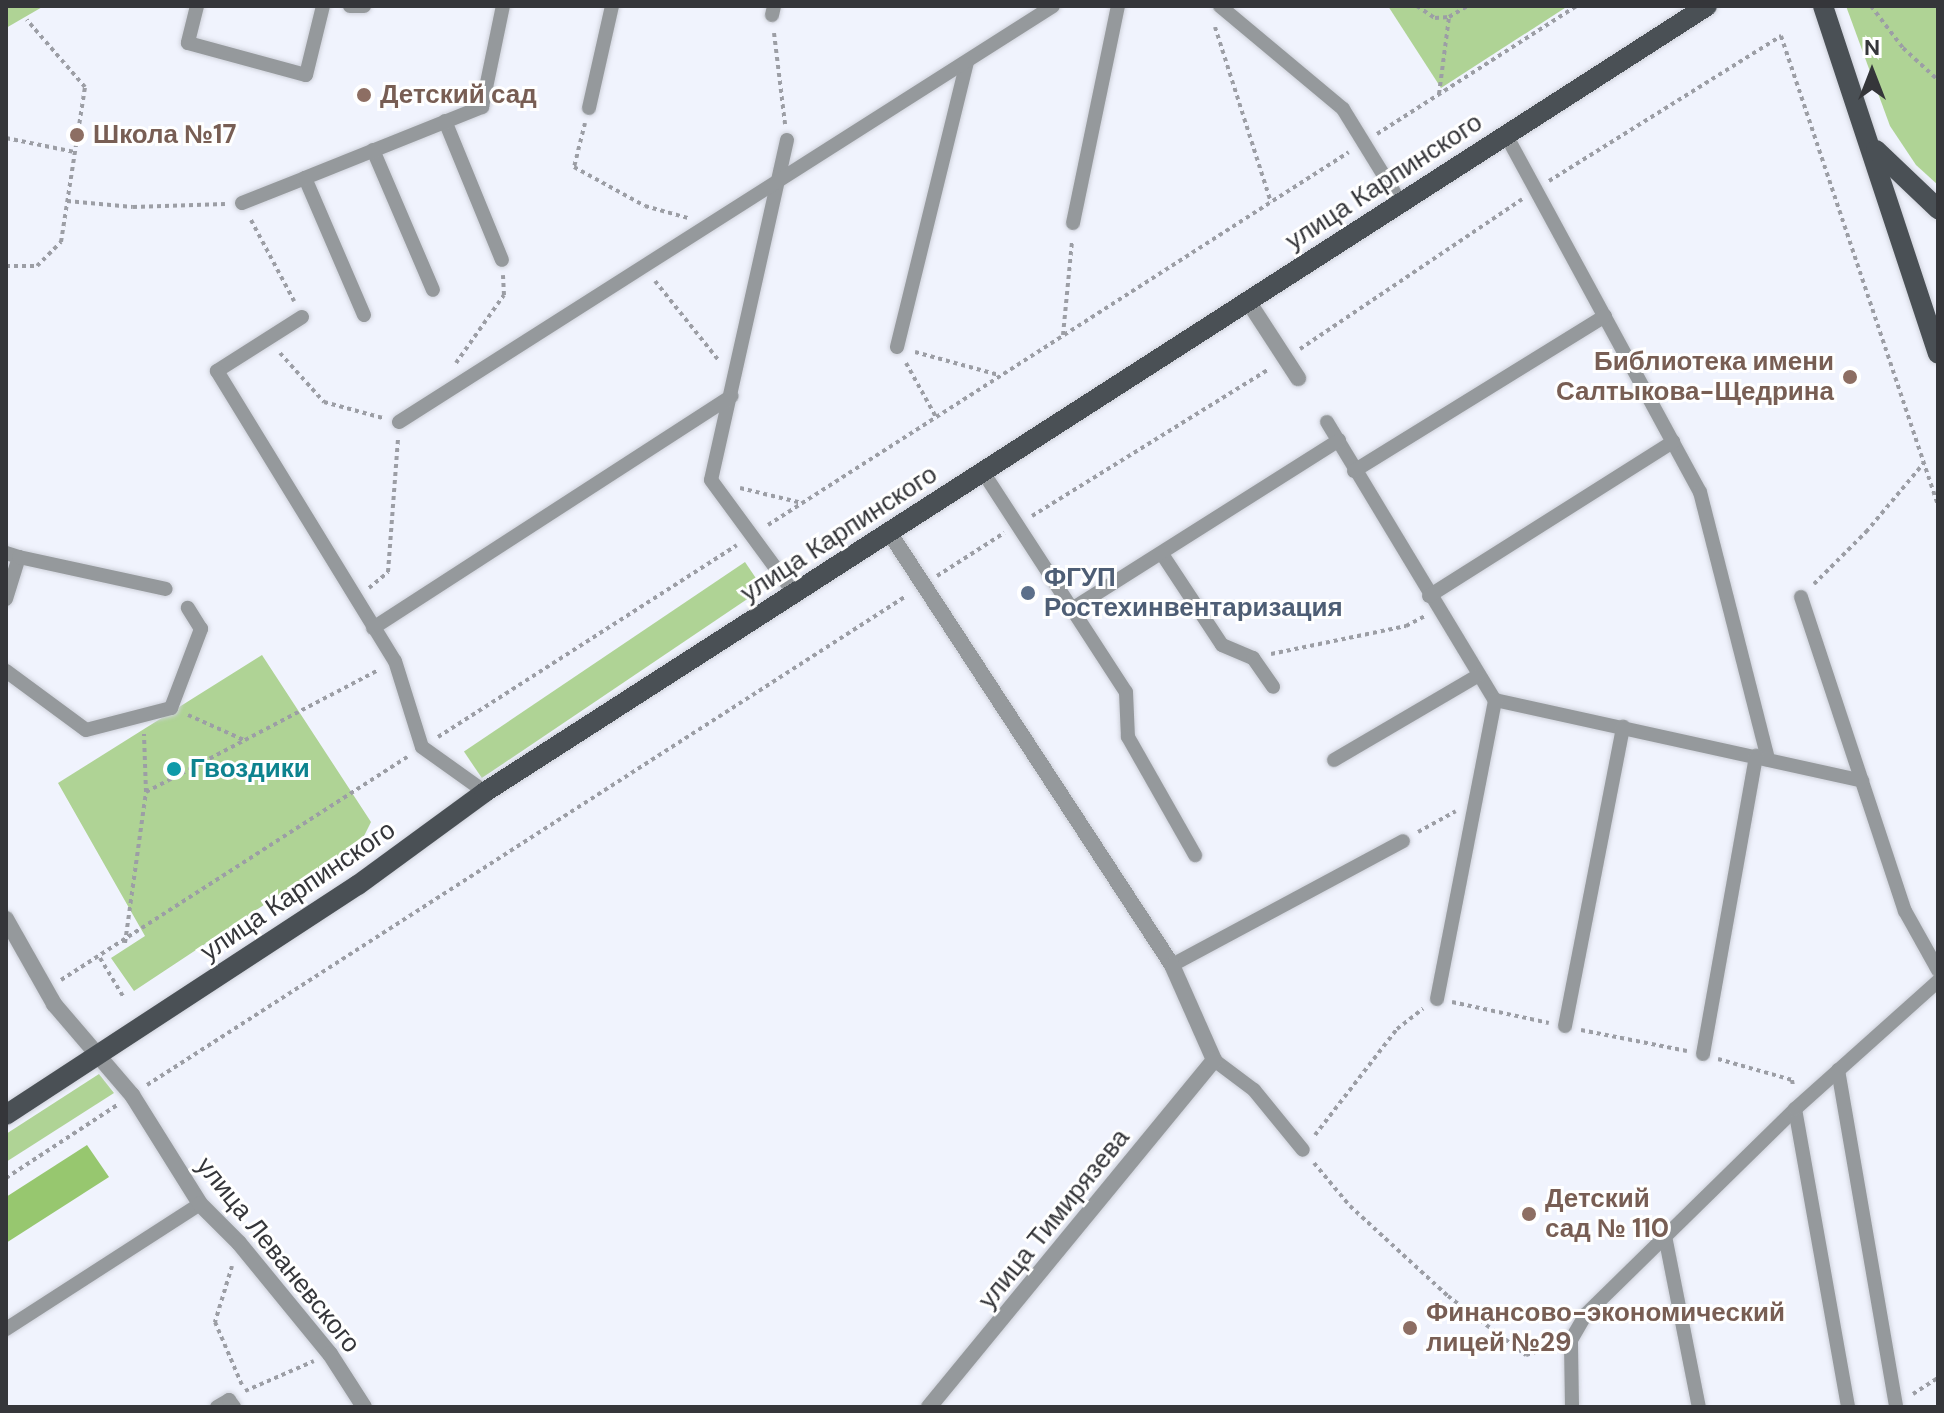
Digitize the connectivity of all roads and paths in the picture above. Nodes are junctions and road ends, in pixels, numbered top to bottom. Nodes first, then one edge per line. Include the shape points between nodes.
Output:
1 (197, 6) edge
2 (323, 6) edge
3 (350, 6) edge
4 (364, 6) edge
5 (503, 6) edge
6 (612, 6) edge
7 (1053, 6) edge
8 (1118, 6) edge
9 (1220, 6) edge
10 (1417, 6) edge
11 (1467, 6) edge
12 (1561, 6) edge
13 (1576, 6) edge
14 (1707, 6) edge
15 (1823, 6) edge
16 (1871, 6) edge
17 (773, 10) edge
18 (1569, 10) junction
19 (1449, 17) junction
20 (27, 20) dead end
21 (1213, 21) dead end
22 (967, 63) junction
23 (1938, 80) edge
24 (1439, 94) junction
25 (589, 108) joint
26 (445, 121) junction
27 (1506, 135) junction
28 (6, 138) edge
29 (787, 140) joint
30 (1363, 143) junction
31 (1874, 147) junction
32 (373, 150) junction
33 (75, 152) junction
34 (305, 178) junction
35 (774, 183) junction
36 (1536, 190) junction
37 (1399, 200) junction
38 (67, 201) junction
39 (1271, 202) junction
40 (242, 203) junction
41 (1938, 209) edge
42 (1073, 223) joint
43 (710, 224) junction
44 (502, 260) joint
45 (6, 266) edge
46 (643, 267) junction
47 (433, 290) dead end
48 (1248, 301) junction
49 (364, 315) dead end
50 (1605, 316) junction
51 (302, 317) joint
52 (1063, 335) junction
53 (268, 339) junction
54 (897, 347) junction
55 (1938, 353) edge
56 (1285, 359) junction
57 (453, 368) dead end
58 (1000, 375) junction
59 (1298, 378) dead end
60 (735, 381) junction
61 (732, 396) junction
62 (936, 417) junction
63 (399, 422) junction
64 (1327, 422) dead end
65 (1339, 440) junction
66 (1673, 442) junction
67 (1923, 464) junction
68 (1354, 471) junction
69 (983, 472) junction
70 (711, 480) junction
71 (802, 503) junction
72 (1938, 506) edge
73 (1017, 525) junction
74 (889, 532) junction
75 (755, 533) junction
76 (1162, 554) junction
77 (12, 555) edge
78 (924, 585) junction
79 (166, 589) dead end
80 (794, 593) junction
81 (1429, 596) junction
82 (1801, 597) joint
83 (6, 599) edge
84 (356, 599) junction
85 (188, 608) dead end
86 (1072, 609) junction
87 (1437, 610) junction
88 (373, 628) junction
89 (1253, 658) junction
90 (395, 661) junction
91 (6, 671) edge
92 (1477, 676) junction
93 (1273, 687) dead end
94 (1495, 700) junction
95 (171, 708) junction
96 (143, 715) junction
97 (1623, 727) junction
98 (246, 741) junction
99 (422, 747) junction
100 (1762, 758) junction
101 (1334, 760) dead end
102 (1862, 781) junction
103 (146, 792) junction
104 (485, 792) junction
105 (1476, 800) junction
106 (1403, 841) joint
107 (1195, 855) dead end
108 (6, 919) edge
109 (125, 943) junction
110 (100, 958) junction
111 (1172, 965) junction
112 (1938, 970) edge
113 (1938, 981) edge
114 (45, 989) junction
115 (124, 998) dead end
116 (1437, 999) joint
117 (1565, 1026) dead end
118 (1703, 1054) joint
119 (100, 1055) junction
120 (1214, 1060) junction
121 (1838, 1070) junction
122 (132, 1095) junction
123 (1795, 1109) junction
124 (6, 1115) edge
125 (1303, 1150) junction
126 (6, 1178) edge
127 (200, 1204) junction
128 (1665, 1236) junction
129 (239, 1243) junction
130 (6, 1329) edge
131 (1571, 1340) junction
132 (330, 1354) junction
133 (1938, 1378) edge
134 (244, 1391) junction
135 (227, 1405) edge
136 (1897, 1406) edge
137 (364, 1407) edge
138 (929, 1407) edge
139 (1572, 1407) edge
140 (1699, 1407) edge
141 (1848, 1407) edge

1 - 2 lane via 188,43 306,75
3 - 4 lane
5 - 26 lane via 482,107
6 - 25 lane
7 - 22 lane
8 - 42 lane
9 - 30 lane via 1343,109
10 - 19 path via 1435,18
11 - 19 path
12 - 18 path
13 - 18 path
14 - 27 main road, улица Карпинского
15 - 31 main road
16 - 23 path via 1903,48
17 - 29 path
18 - 24 path
19 - 24 path
20 - 33 path via 85,87
21 - 39 path
22 - 35 lane
22 - 54 lane
24 - 30 path
25 - 43 path via 574,167 645,206
26 - 32 lane
26 - 44 lane
27 - 36 lane
27 - 37 main road, улица Карпинского
28 - 33 path
29 - 35 lane
30 - 37 lane
30 - 39 path
31 - 41 main road
31 - 55 main road
32 - 34 lane
32 - 47 lane
33 - 38 path
34 - 40 lane
34 - 49 lane
35 - 43 lane
35 - 60 lane
36 - 50 lane
36 - 56 path
36 - 67 path via 1781,36
37 - 48 main road, улица Карпинского
38 - 40 path via 133,207
38 - 45 path via 61,242 37,266
39 - 52 path
40 - 51 path
42 - 52 path
43 - 46 lane
44 - 57 path via 504,295
46 - 60 path
46 - 63 lane
48 - 56 street
48 - 69 main road, улица Карпинского
50 - 66 lane
50 - 68 lane
51 - 53 lane
52 - 58 path
53 - 63 path via 324,402
53 - 84 lane via 217,371
54 - 58 path
54 - 62 path
56 - 59 street
56 - 73 path
58 - 62 path
60 - 61 lane
61 - 70 lane
61 - 88 lane
62 - 71 path
63 - 84 path via 388,572
64 - 65 lane
65 - 68 lane
65 - 76 lane
66 - 81 lane
66 - 100 lane via 1700,492
67 - 72 path
67 - 82 path
68 - 81 lane
69 - 73 lane
69 - 74 main road, улица Карпинского
70 - 71 path
70 - 75 lane
71 - 75 path
73 - 78 path
73 - 86 lane
74 - 78 street
74 - 80 main road, улица Карпинского
75 - 80 lane
75 - 99 path
76 - 86 lane
76 - 89 lane via 1222,645
77 - 79 lane
77 - 83 lane
78 - 111 street
78 - 122 path
80 - 104 main road, улица Карпинского
81 - 87 lane
82 - 102 lane
84 - 88 lane
85 - 95 lane via 201,629
86 - 107 lane via 1126,692 1128,737
87 - 89 path via 1406,626
87 - 92 lane
88 - 90 lane
89 - 93 lane
90 - 98 path
90 - 99 lane
91 - 96 lane via 86,730
92 - 94 lane
92 - 101 lane
94 - 97 lane
94 - 105 lane
95 - 96 lane
95 - 98 path
96 - 103 path
97 - 100 lane
97 - 117 lane
98 - 103 path
99 - 104 lane
99 - 109 path
100 - 102 lane
100 - 118 lane
102 - 112 lane via 1905,911
103 - 109 path
104 - 119 main road, улица Карпинского via 358,885
105 - 106 path
105 - 116 lane
106 - 111 lane
108 - 114 street, улица Леваневского
109 - 110 path
110 - 114 path
110 - 115 path
111 - 120 street
113 - 121 lane
114 - 119 street, улица Леваневского
116 - 125 path via 1397,1029
118 - 123 path via 1792,1080
119 - 122 street, улица Леваневского
119 - 124 main road, улица Карпинского
120 - 125 lane via 1254,1090
120 - 138 street, улица Тимирязева
121 - 123 lane
121 - 136 lane
122 - 126 path
122 - 127 street, улица Леваневского
123 - 128 lane
123 - 141 lane
125 - 131 path via 1361,1216 1448,1296 1526,1355
127 - 129 street, улица Леваневского
127 - 130 lane
128 - 131 lane via 1586,1314
128 - 140 lane
129 - 132 street, улица Леваневского
129 - 134 path via 215,1322
131 - 139 lane
132 - 134 path
132 - 137 street, улица Леваневского
133 - 136 path
134 - 135 path

